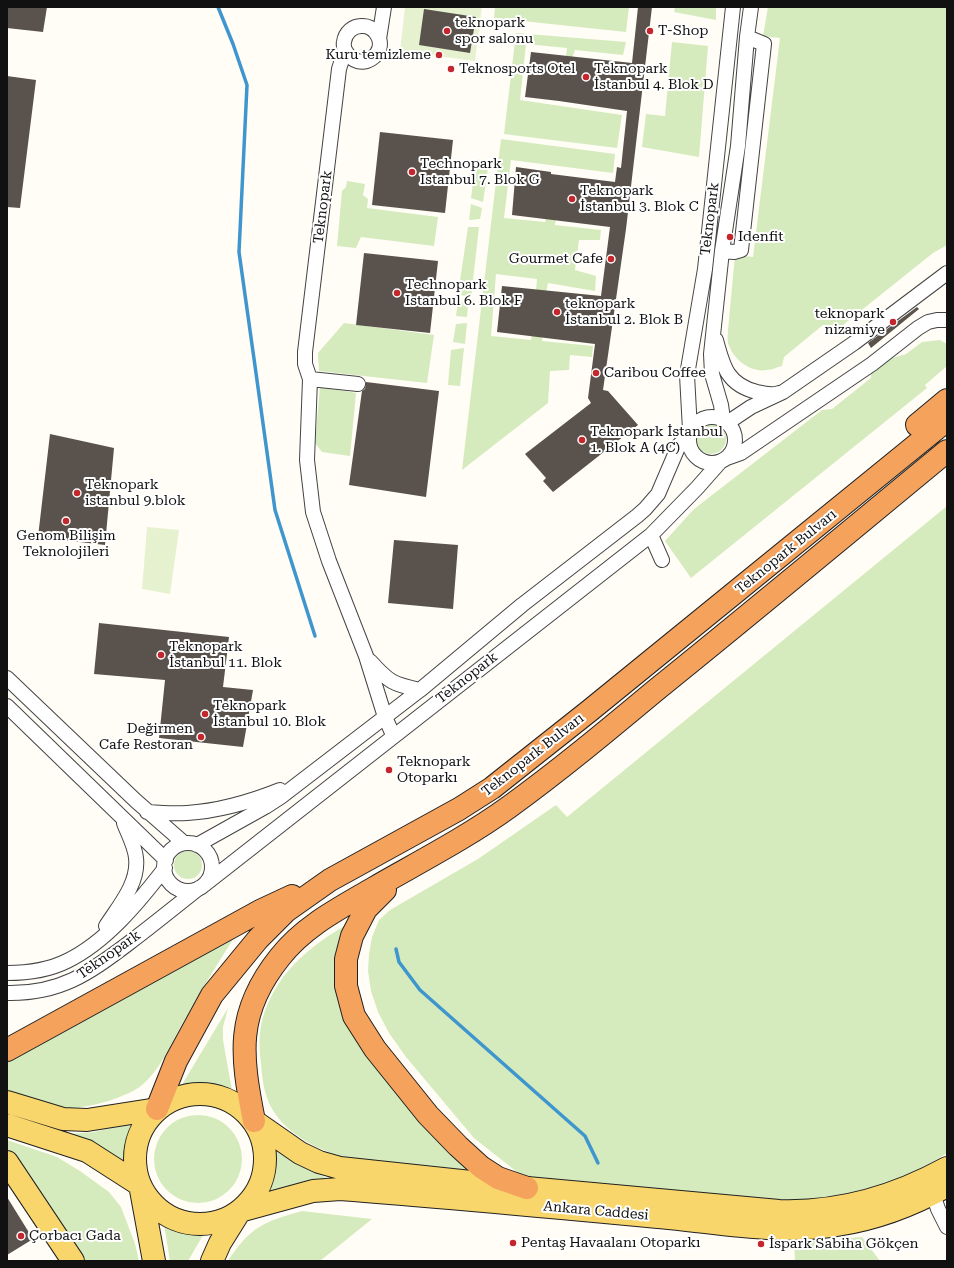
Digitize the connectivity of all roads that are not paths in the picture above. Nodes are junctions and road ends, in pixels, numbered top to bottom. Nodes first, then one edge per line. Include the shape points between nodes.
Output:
1 (378, 7) edge
2 (384, 7) edge
3 (733, 7) edge
4 (751, 7) edge
5 (367, 27) junction
6 (379, 39) junction
7 (348, 54) junction
8 (947, 272) edge
9 (947, 320) edge
10 (714, 332) junction
11 (310, 379) junction
12 (358, 384) dead end
13 (783, 392) junction
14 (947, 400) edge
15 (947, 420) edge
16 (725, 421) junction
17 (689, 434) junction
18 (947, 451) edge
19 (723, 460) junction
20 (651, 535) junction
21 (662, 560) dead end
22 (718, 607) junction
23 (366, 656) junction
24 (7, 678) edge
25 (420, 690) junction
26 (7, 706) edge
27 (385, 718) junction
28 (393, 735) junction
29 (300, 782) junction
30 (147, 812) junction
31 (121, 817) junction
32 (190, 844) junction
33 (165, 864) junction
34 (404, 871) junction
35 (330, 880) junction
36 (201, 886) junction
37 (92, 946) junction
38 (7, 973) edge
39 (7, 993) edge
40 (7, 1050) edge
41 (7, 1102) edge
42 (157, 1109) junction
43 (254, 1121) junction
44 (7, 1125) edge
45 (7, 1162) edge
46 (947, 1168) edge
47 (140, 1185) junction
48 (527, 1188) junction
49 (940, 1190) edge
50 (240, 1211) junction
51 (947, 1227) edge
52 (74, 1261) edge
53 (154, 1261) edge
54 (212, 1261) edge

1 - 5 street via 374,23
2 - 6 street
3 - 17 street, Teknopark via 705,269 687,375
4 - 10 street, Teknopark via 746,37 738,146 722,251
5 - 6 street via 376,33
5 - 7 street via 357,26 348,32 344,41
6 - 7 street via 378,51 370,60 358,62
7 - 11 street, Teknopark via 340,69 305,352 305,364
8 - 13 street via 854,343
9 - 19 street, Teknopark via 928,322 918,328 872,364 741,453
10 - 13 street, Teknopark via 725,368 733,380 757,392 773,395
10 - 16 street, Teknopark via 712,374
11 - 12 street
11 - 23 street, Teknopark via 307,460 313,512 329,562
13 - 16 street
14 - 22 highway via 746,566
15 - 22 highway, Teknopark Bulvarı
16 - 17 street, Teknopark via 716,416 708,416 694,424
16 - 19 street, Teknopark via 733,430 735,437 732,452
17 - 19 street, Teknopark via 689,445 692,453 698,458 708,463
17 - 25 street, Teknopark via 679,445 658,494 645,509 522,605
18 - 34 highway, Teknopark Bulvarı via 701,654 507,809
19 - 20 street, Teknopark
20 - 21 street
20 - 28 street, Teknopark
22 - 35 highway, Teknopark Bulvarı via 492,788
23 - 25 street, Teknopark via 390,681
23 - 27 street, Teknopark
24 - 30 street, Teknopark
25 - 27 street, Teknopark
26 - 31 street, Teknopark
27 - 28 street
27 - 29 street, Teknopark
28 - 36 street, Teknopark
29 - 30 street, Teknopark via 226,808 186,813
29 - 32 street, Teknopark via 265,807
30 - 32 street, Teknopark
31 - 33 street, Teknopark
31 - 37 street, Teknopark via 136,858 134,878 122,903
32 - 33 street, Teknopark via 172,849
32 - 36 street, Teknopark via 207,852 212,863 211,875
33 - 36 street, Teknopark via 168,879 177,887 188,890
33 - 37 street, Teknopark via 150,888
34 - 43 highway, Teknopark Bulvarı via 310,927 282,954 264,979 251,1006 244,1035 246,1077
34 - 48 highway via 366,909 352,936 346,959 346,986 354,1016 375,1050 428,1115 458,1146 481,1167 498,1178
35 - 40 highway via 262,910
35 - 42 highway, Teknopark Bulvarı via 271,924 212,995 176,1061
36 - 39 street, Teknopark via 108,959 79,978 40,991
37 - 38 street, Teknopark via 66,962 51,967
41 - 42 main road via 63,1119 87,1120
42 - 43 main road via 177,1097 213,1094 236,1103
42 - 47 main road via 141,1130 135,1148 135,1167
43 - 48 main road, Ankara Caddesi via 300,1153 340,1168
43 - 50 main road via 263,1139 266,1159 263,1179 254,1197
44 - 47 main road via 87,1151
45 - 52 main road
46 - 48 main road, Ankara Caddesi via 912,1186 883,1196 852,1205 817,1210 795,1211
47 - 50 main road via 146,1196 160,1210 189,1224 211,1224
47 - 53 main road
49 - 50 main road, Ankara Caddesi via 901,1209 859,1221 837,1226 787,1228 759,1228 698,1220 340,1189 313,1190
49 - 51 street via 938,1209
50 - 54 main road

